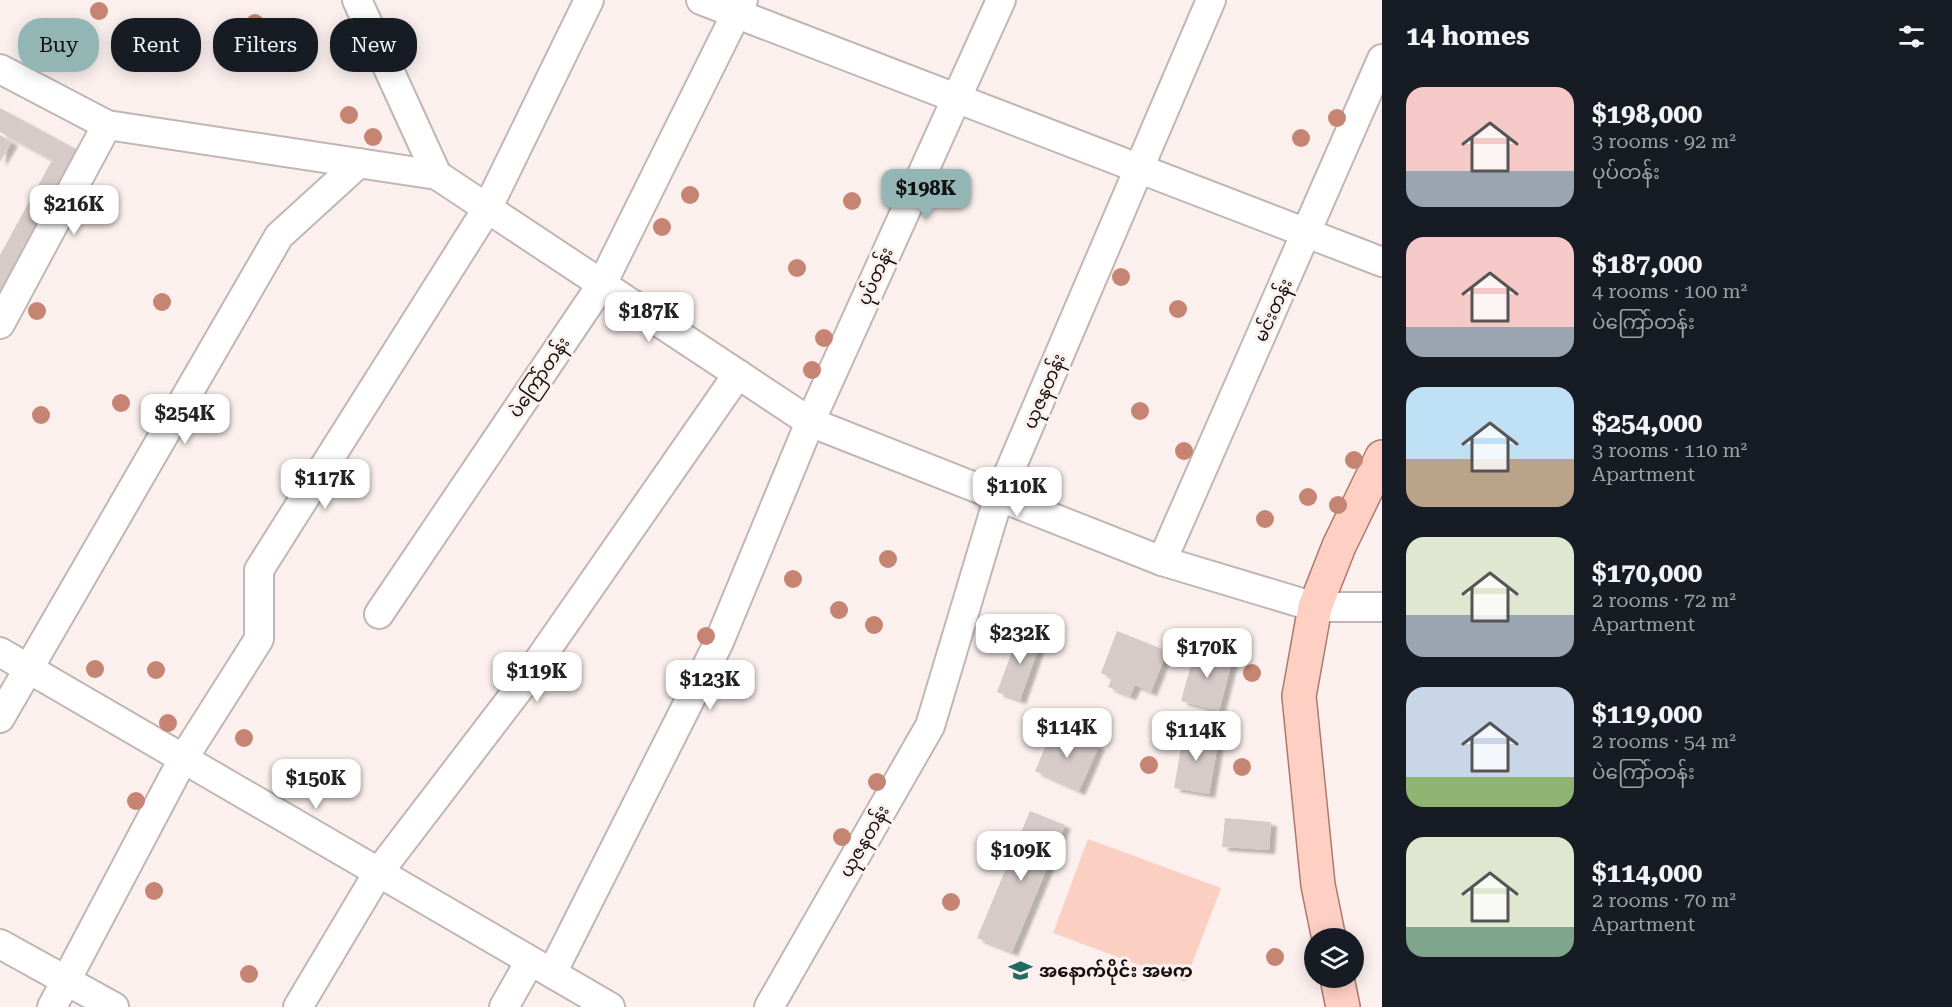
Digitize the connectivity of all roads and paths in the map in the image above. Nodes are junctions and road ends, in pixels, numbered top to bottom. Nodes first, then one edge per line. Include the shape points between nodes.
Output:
1 (357, 0) edge
2 (589, 0) edge
3 (701, 0) edge
4 (1001, 0) edge
5 (1211, 0) edge
6 (740, 7) edge
7 (1382, 59) edge
8 (0, 69) edge
9 (956, 99) junction
10 (107, 125) junction
11 (359, 163) junction
12 (1139, 167) junction
13 (437, 175) junction
14 (487, 208) junction
15 (1307, 232) junction
16 (1382, 262) edge
17 (602, 284) junction
18 (0, 324) edge
19 (738, 374) junction
20 (810, 422) junction
21 (1382, 457) edge
22 (999, 496) junction
23 (1162, 561) junction
24 (1315, 607) junction
25 (1382, 607) edge
26 (379, 614) dead end
27 (0, 652) edge
28 (29, 669) junction
29 (0, 718) edge
30 (183, 759) junction
31 (378, 873) junction
32 (1327, 928) edge
33 (0, 944) edge
34 (541, 967) junction
35 (67, 981) junction
36 (1339, 988) edge
37 (52, 1007) edge
38 (114, 1007) edge
39 (298, 1007) edge
40 (504, 1007) edge
41 (610, 1007) edge
42 (769, 1007) edge
43 (1343, 1007) edge

1 - 13 street
2 - 14 street
3 - 6 street
4 - 9 street, ပုပ်တန်း
5 - 12 street, ယုဇနတန်း
6 - 9 street
6 - 17 street, ပဲကြော်တန်း
7 - 15 street, မင်းတန်း
8 - 10 street
9 - 12 street
9 - 20 street, ပုပ်တန်း
10 - 11 street
10 - 18 street
11 - 13 street
11 - 28 street via 279,236
12 - 15 street
12 - 22 street, ယုဇနတန်း
13 - 14 street
14 - 17 street
14 - 30 street via 259,570 259,639
15 - 16 street
15 - 23 street, မင်းတန်း
17 - 19 street
17 - 26 street, ပဲကြော်တန်း
19 - 20 street
19 - 31 street via 521,686
20 - 22 street
20 - 34 street, ပုပ်တန်း via 718,642
21 - 24 main road
22 - 23 street
22 - 42 street, ယုဇနတန်း via 930,726
23 - 24 street
24 - 25 street
24 - 32 main road via 1299,696 1318,885
27 - 28 street
28 - 29 street
28 - 30 street
30 - 31 street
30 - 35 street
31 - 34 street
31 - 39 street
33 - 35 street
34 - 40 street, ပုပ်တန်း
34 - 41 street
35 - 37 street
35 - 38 street
36 - 43 main road

